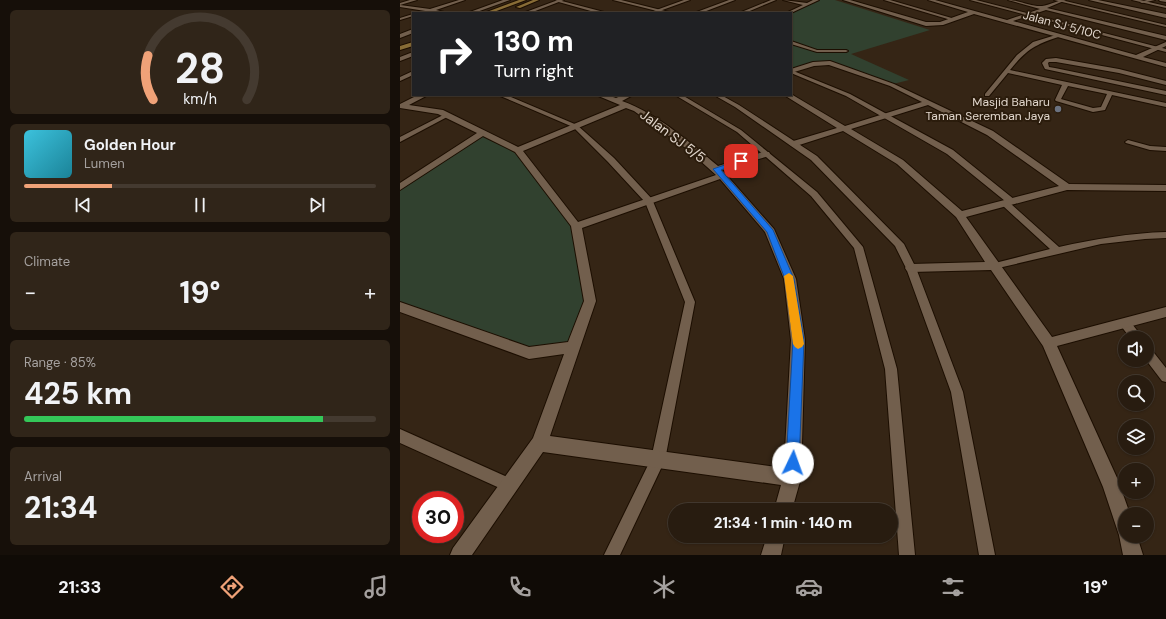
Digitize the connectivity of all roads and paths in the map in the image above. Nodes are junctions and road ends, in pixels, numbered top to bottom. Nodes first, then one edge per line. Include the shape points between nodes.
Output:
1 (415, 0) edge
2 (463, 0) edge
3 (508, 0) edge
4 (524, 0) edge
5 (537, 0) edge
6 (614, 0) edge
7 (645, 0) edge
8 (688, 0) edge
9 (733, 0) edge
10 (774, 0) edge
11 (785, 0) edge
12 (817, 0) edge
13 (845, 0) edge
14 (886, 0) edge
15 (904, 0) edge
16 (930, 0) edge
17 (972, 0) edge
18 (1010, 0) edge
19 (1060, 0) edge
20 (1091, 0) edge
21 (1134, 0) edge
22 (1153, 0) edge
23 (1161, 0) edge
24 (1166, 0) edge
25 (560, 1) edge
26 (895, 2) junction
27 (1142, 2) junction
28 (632, 4) junction
29 (807, 4) junction
30 (400, 5) edge
31 (1166, 7) edge
32 (1043, 8) junction
33 (429, 10) junction
34 (658, 10) junction
35 (423, 12) edge
36 (440, 12) edge
37 (472, 12) edge
38 (489, 12) edge
39 (503, 12) edge
40 (528, 12) edge
41 (598, 12) edge
42 (653, 12) edge
43 (667, 12) edge
44 (699, 12) edge
45 (744, 12) edge
46 (790, 12) edge
47 (973, 12) junction
48 (1028, 14) junction
49 (412, 15) edge
50 (1166, 16) edge
51 (400, 19) edge
52 (953, 19) junction
53 (1008, 21) junction
54 (1166, 26) edge
55 (412, 31) edge
56 (1059, 35) junction
57 (400, 36) edge
58 (1165, 37) edge
59 (412, 38) edge
60 (400, 42) edge
61 (792, 42) edge
62 (412, 44) edge
63 (1166, 44) edge
64 (400, 48) edge
65 (1157, 48) junction
66 (846, 51) dead end
67 (1166, 51) edge
68 (412, 54) edge
69 (1137, 57) junction
70 (400, 59) edge
71 (1166, 65) edge
72 (1104, 69) junction
73 (792, 71) edge
74 (792, 71) edge
75 (1007, 71) junction
76 (412, 73) edge
77 (400, 79) edge
78 (1099, 80) junction
79 (1066, 83) junction
80 (1166, 83) edge
81 (1095, 89) junction
82 (1110, 93) junction
83 (1166, 93) edge
84 (987, 95) dead end
85 (422, 96) edge
86 (503, 96) edge
87 (605, 96) edge
88 (680, 96) edge
89 (718, 96) edge
90 (790, 96) edge
91 (623, 100) edge
92 (928, 103) junction
93 (1166, 104) edge
94 (401, 106) edge
95 (447, 115) junction
96 (886, 115) junction
97 (574, 126) junction
98 (844, 128) junction
99 (483, 133) junction
100 (400, 140) edge
101 (1128, 142) dead end
102 (794, 144) junction
103 (1166, 149) edge
104 (518, 150) junction
105 (766, 154) junction
106 (719, 173) junction
107 (400, 187) edge
108 (1067, 187) junction
109 (1166, 188) edge
110 (649, 201) junction
111 (1008, 202) junction
112 (960, 215) junction
113 (576, 226) junction
114 (1166, 235) edge
115 (1059, 252) junction
116 (994, 266) junction
117 (911, 268) junction
118 (400, 307) edge
119 (1166, 312) edge
120 (1125, 323) junction
121 (1131, 331) edge
122 (1049, 343) junction
123 (573, 347) junction
124 (1154, 361) edge
125 (1166, 377) edge
126 (400, 436) edge
127 (539, 443) junction
128 (658, 460) junction
129 (792, 478) junction
130 (509, 485) junction
131 (785, 503) edge
132 (1118, 507) edge
133 (774, 543) edge
134 (1130, 543) edge
135 (460, 555) edge
136 (612, 555) edge
137 (771, 555) edge
138 (907, 555) edge
139 (987, 555) edge
140 (1133, 555) edge

1 - 30 street
2 - 33 lane
3 - 37 street
4 - 38 street
5 - 39 street
6 - 28 street
7 - 28 street
8 - 34 lane
9 - 44 street
10 - 45 lane
11 - 29 street
12 - 29 street
13 - 52 street via 926,24 941,24
14 - 26 lane
15 - 26 lane
16 - 47 street, Jalan SJ 5/10C
17 - 48 lane
18 - 32 street
19 - 32 street
19 - 54 lane
20 - 50 street
21 - 27 street
22 - 27 lane
23 - 24 lane
25 - 40 street
25 - 41 lane
26 - 52 lane
27 - 31 street
28 - 34 street
29 - 46 street
30 - 33 lane
32 - 48 street
32 - 58 street
33 - 35 lane
33 - 36 lane
34 - 42 lane
34 - 43 street
47 - 52 street
47 - 53 street, Jalan SJ 5/10C
48 - 53 street
48 - 65 lane
49 - 51 lane
53 - 56 street, Jalan SJ 5/10C
55 - 57 street
56 - 69 street, Jalan SJ 5/10C
56 - 75 lane via 1035,43 1019,56
59 - 60 street
61 - 66 lane via 817,51
62 - 64 street
63 - 65 street
65 - 67 lane
65 - 69 street
68 - 70 street
69 - 71 street, Jalan SJ 5/10C
72 - 78 lane
72 - 78 lane via 1056,60 1048,60 1045,64 1048,68
72 - 80 lane
73 - 92 street via 813,64 830,63 892,85
74 - 96 lane via 848,95
75 - 79 lane
75 - 84 lane
76 - 77 lane
78 - 81 lane
78 - 83 lane
79 - 81 lane
79 - 82 lane via 1058,100 1094,110 1103,109
81 - 82 lane
82 - 93 lane
85 - 94 street
86 - 97 lane
87 - 91 street, Jalan SJ 5/5
88 - 105 lane via 739,131
89 - 102 lane
90 - 98 street
91 - 97 street
91 - 106 street, Jalan SJ 5/5 via 690,147
92 - 96 street
92 - 108 street via 990,133
94 - 95 street
95 - 99 street
95 - 100 lane
96 - 98 street
96 - 111 lane via 950,152
97 - 104 street
97 - 110 lane via 611,160
98 - 102 street
98 - 112 street via 900,162
99 - 104 street
99 - 107 street
101 - 103 lane
102 - 117 lane via 814,158 899,244
104 - 113 street
105 - 106 street
105 - 138 lane via 814,194 858,247 891,370
106 - 110 street
106 - 129 street, Jalan SJ 5/5 via 770,231 790,279 798,340
108 - 109 street
108 - 111 street
110 - 113 street
110 - 128 lane via 690,302
111 - 112 street
111 - 115 lane
112 - 116 street
113 - 123 street via 590,300
114 - 115 lane via 1105,241
115 - 116 lane
116 - 117 street
116 - 122 street
117 - 139 lane via 956,392
118 - 123 street via 529,353
119 - 120 street
120 - 121 lane
120 - 122 street
122 - 132 street via 1112,486
123 - 127 street
124 - 125 lane
126 - 130 lane
127 - 128 street
127 - 130 street
128 - 129 street
128 - 136 lane
129 - 131 street, Jalan SJ 5/5
130 - 135 street
133 - 137 street
134 - 140 street

